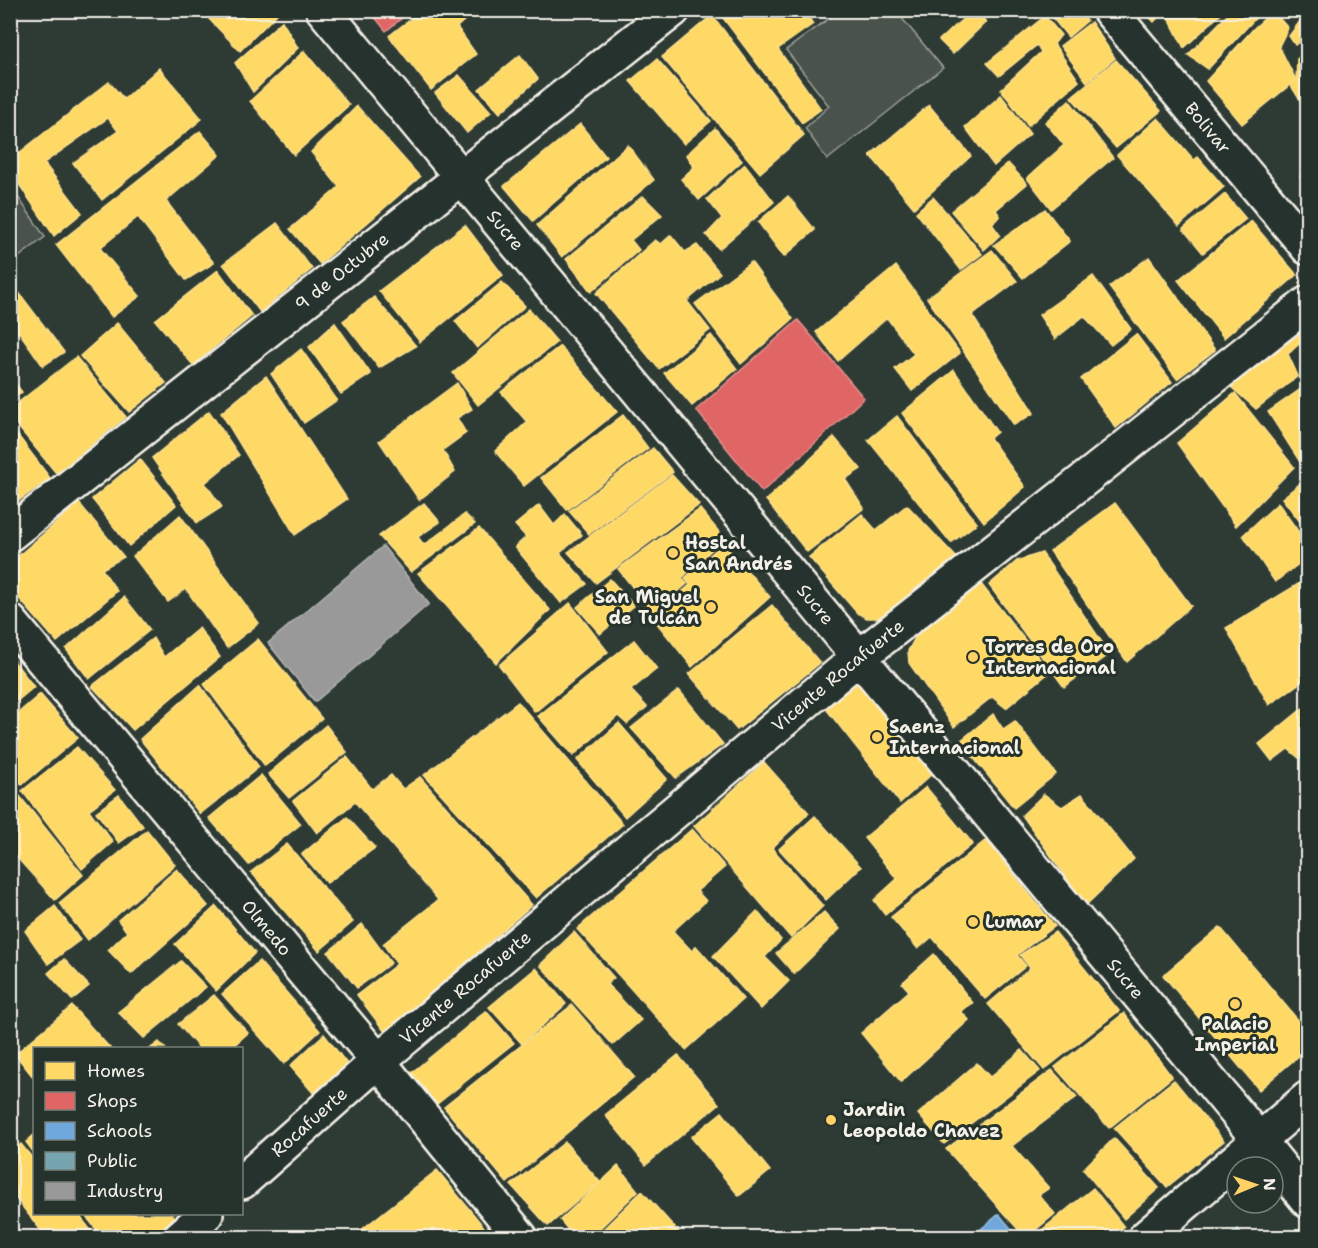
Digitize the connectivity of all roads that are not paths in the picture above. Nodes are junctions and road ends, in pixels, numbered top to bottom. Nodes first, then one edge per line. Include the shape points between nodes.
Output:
1 (323, 10) edge
2 (673, 10) edge
3 (1109, 10) edge
4 (461, 179) junction
5 (1308, 248) edge
6 (1308, 303) edge
7 (10, 534) edge
8 (10, 621) edge
9 (858, 658) junction
10 (378, 1061) junction
11 (1308, 1098) edge
12 (1259, 1140) junction
13 (243, 1181) edge
14 (1308, 1201) edge
15 (205, 1215) edge
16 (179, 1238) edge
17 (521, 1238) edge
18 (1145, 1238) edge

1 - 4 street, Sucre
2 - 4 street, 9 de Octubre
3 - 5 street, Bolivar
4 - 7 street, 9 de Octubre
4 - 9 street, Sucre
6 - 9 street, Vicente Rocafuerte
8 - 10 street, Olmedo
9 - 10 street, Vicente Rocafuerte
9 - 12 street, Sucre
10 - 13 street, Rocafuerte
10 - 17 street, Olmedo
11 - 12 street
12 - 14 street, Sucre
12 - 18 street
15 - 16 street

